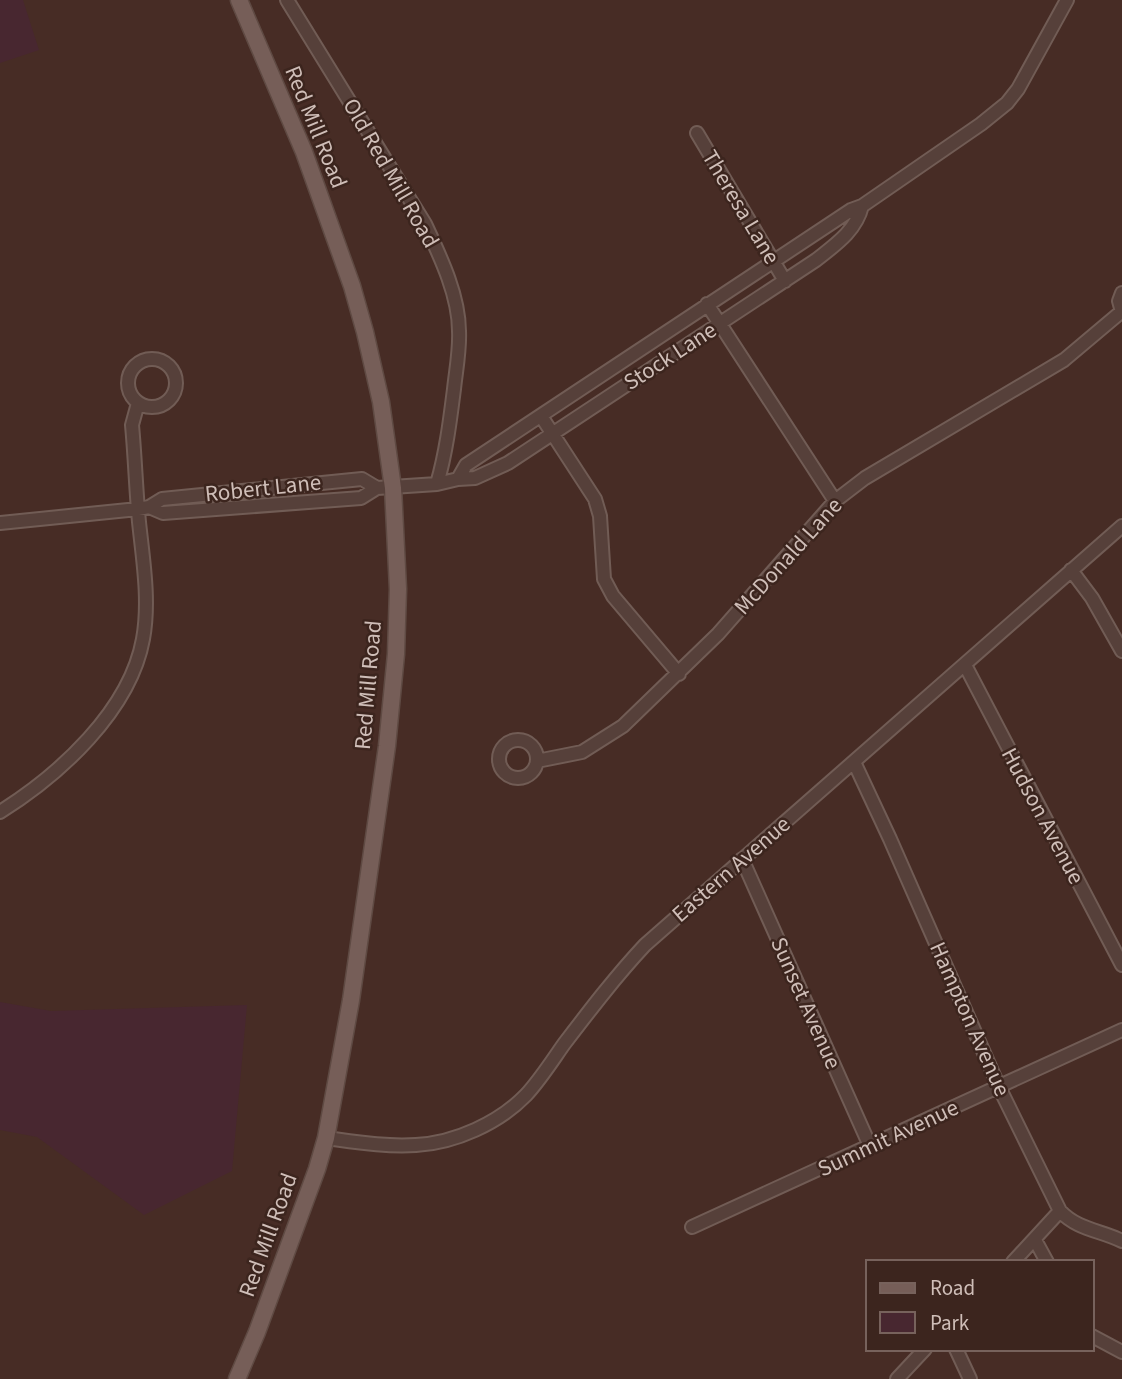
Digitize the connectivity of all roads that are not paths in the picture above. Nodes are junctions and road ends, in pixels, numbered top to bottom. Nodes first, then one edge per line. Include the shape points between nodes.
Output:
1 (239, 0) edge
2 (287, 0) edge
3 (1067, 0) edge
4 (697, 133) dead end
5 (862, 206) junction
6 (773, 262) junction
7 (785, 281) junction
8 (1122, 293) edge
9 (707, 304) junction
10 (1122, 312) edge
11 (720, 324) junction
12 (138, 402) dead end
13 (541, 416) junction
14 (552, 432) junction
15 (458, 479) junction
16 (308, 484) junction
17 (437, 484) junction
18 (385, 488) junction
19 (835, 501) junction
20 (309, 502) junction
21 (144, 508) junction
22 (0, 523) edge
23 (1122, 526) edge
24 (1071, 570) junction
25 (1122, 651) edge
26 (965, 665) junction
27 (679, 674) junction
28 (537, 761) dead end
29 (854, 762) junction
30 (0, 813) edge
31 (742, 859) junction
32 (1122, 965) edge
33 (1122, 1030) edge
34 (999, 1087) junction
35 (326, 1138) junction
36 (870, 1146) junction
37 (1060, 1211) junction
38 (692, 1227) dead end
39 (1035, 1240) junction
40 (1122, 1241) edge
41 (1015, 1260) edge
42 (1046, 1260) edge
43 (1094, 1337) edge
44 (923, 1351) edge
45 (957, 1351) edge
46 (1122, 1352) edge
47 (237, 1379) edge
48 (897, 1379) edge
49 (970, 1379) edge

1 - 18 main road, Red Mill Road via 304,152 352,286 381,402
2 - 17 street, Old Red Mill Road via 425,224 453,296 458,355
3 - 5 street, Stock Lane via 1007,103
4 - 6 street, Theresa Lane
5 - 6 street, Stock Lane
5 - 7 street, Stock Lane via 859,218 841,240
6 - 7 street, Theresa Lane
6 - 9 street, Stock Lane
7 - 11 street, Stock Lane
8 - 10 street, McDonald Lane
9 - 11 street
9 - 13 street, Stock Lane
10 - 19 street, McDonald Lane via 1064,360 865,478
11 - 14 street, Stock Lane
11 - 19 street
12 - 21 street via 132,425
13 - 14 street
13 - 15 street, Stock Lane via 466,465
14 - 15 street, Stock Lane via 508,463 475,478
14 - 27 street via 595,499 604,579
15 - 17 street, Stock Lane
16 - 18 street, Robert Lane via 362,479
16 - 20 street
16 - 21 street, Robert Lane via 162,499
17 - 18 street, Stock Lane
18 - 20 street, Robert Lane via 361,498
18 - 35 main road, Red Mill Road via 398,589 395,667 351,1000
19 - 27 street, McDonald Lane
20 - 21 street, Robert Lane via 163,513
21 - 22 street, Robert Lane
21 - 30 street via 146,605 143,640 133,672 102,724 81,747
23 - 24 street, Eastern Avenue
24 - 25 street
24 - 26 street, Eastern Avenue
26 - 29 street, Eastern Avenue
26 - 32 street, Hudson Avenue
27 - 28 street, McDonald Lane via 598,744
29 - 31 street, Eastern Avenue
29 - 34 street, Hampton Avenue
31 - 35 street, Eastern Avenue via 645,945 613,979 525,1096 495,1119 440,1142 418,1145
31 - 36 street, Sunset Avenue
33 - 34 street, Summit Avenue
34 - 36 street, Summit Avenue
34 - 37 street, Hampton Avenue
35 - 47 main road, Red Mill Road
36 - 38 street, Summit Avenue
37 - 39 street
37 - 40 street via 1069,1221
39 - 41 street
39 - 42 street
43 - 46 street
44 - 48 street
45 - 49 street

